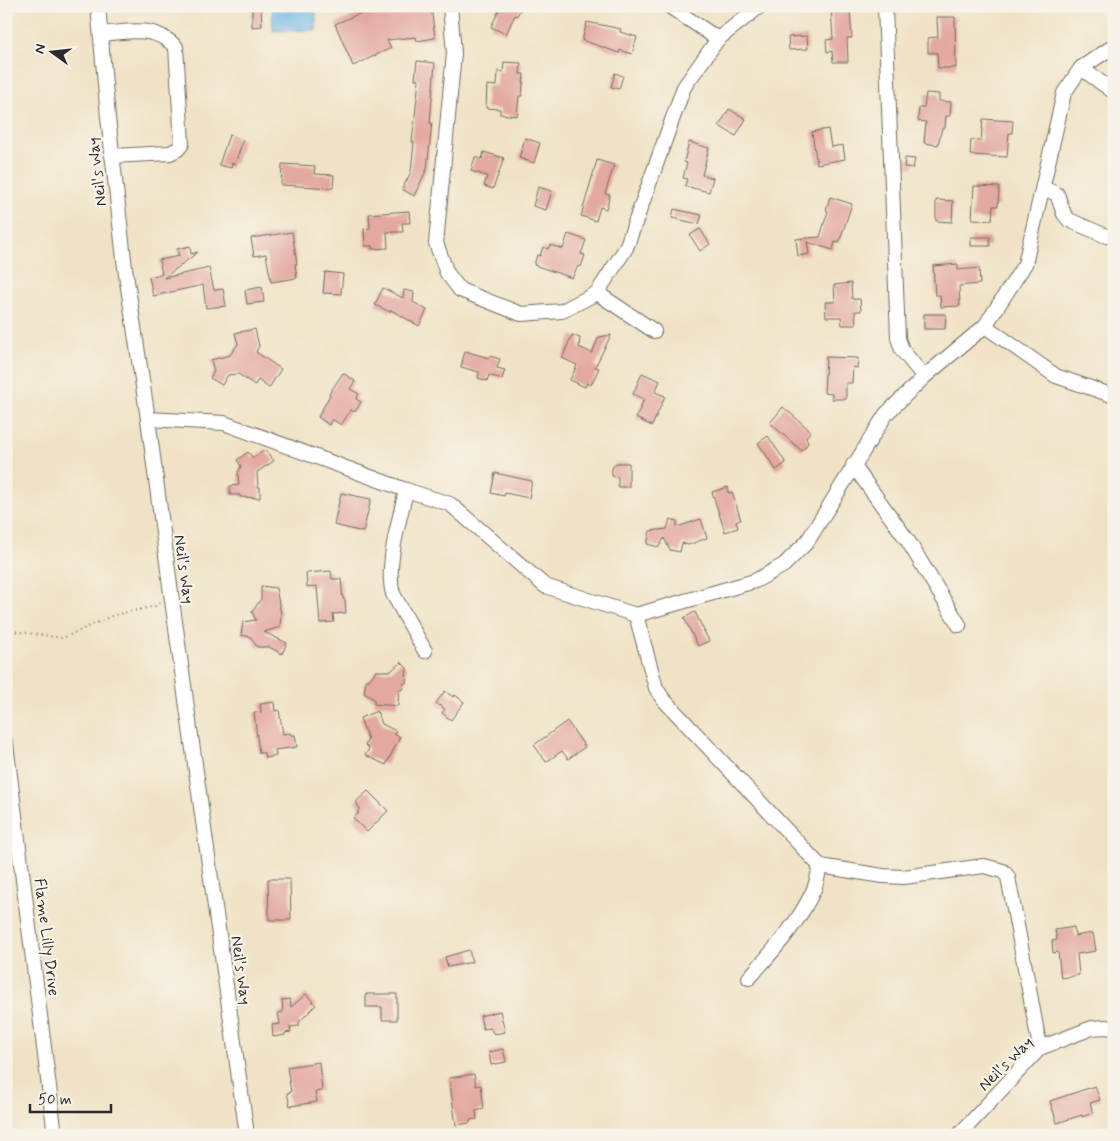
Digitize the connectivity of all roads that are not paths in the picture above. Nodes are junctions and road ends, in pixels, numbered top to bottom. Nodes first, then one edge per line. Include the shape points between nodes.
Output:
1 (98, 6) edge
2 (450, 6) edge
3 (669, 6) edge
4 (760, 6) edge
5 (885, 6) edge
6 (101, 34) junction
7 (718, 39) junction
8 (1114, 46) edge
9 (1081, 68) junction
10 (1114, 92) edge
11 (112, 156) junction
12 (1043, 188) junction
13 (1106, 236) dead end
14 (597, 293) junction
15 (985, 326) junction
16 (654, 331) dead end
17 (924, 377) junction
18 (1114, 396) edge
19 (148, 419) junction
20 (853, 465) junction
21 (406, 490) junction
22 (636, 614) junction
23 (959, 625) dead end
24 (425, 651) dead end
25 (6, 744) edge
26 (820, 866) junction
27 (749, 978) dead end
28 (1114, 1028) edge
29 (1040, 1048) junction
30 (55, 1135) edge
31 (248, 1135) edge
32 (959, 1135) edge

1 - 6 street, Neil's Way
2 - 14 street via 454,53 436,243 447,273 460,290 521,314 562,311
3 - 7 street
4 - 7 street
5 - 17 street via 898,338 902,350
6 - 11 street, Neil's Way
6 - 11 street via 158,33 176,47 182,144 170,153
7 - 14 street via 684,87 626,248
8 - 9 street
9 - 10 street
9 - 12 street via 1064,93
11 - 19 street, Neil's Way
12 - 13 street via 1057,194 1069,220
12 - 15 street via 1025,264
14 - 16 street
15 - 17 street
15 - 18 street via 1056,376
17 - 20 street via 886,414
19 - 21 street via 224,423
19 - 31 street, Neil's Way
20 - 22 street via 807,542 784,565 755,581
20 - 23 street via 908,541
21 - 22 street via 450,504 545,586
21 - 24 street via 390,584
22 - 26 street via 656,688 663,698
25 - 30 street, Flame Lilly Drive
26 - 27 street via 803,910
26 - 29 street via 904,877 984,866 1003,871 1008,877
28 - 29 street, Neil's Way via 1092,1028
29 - 32 street, Neil's Way

